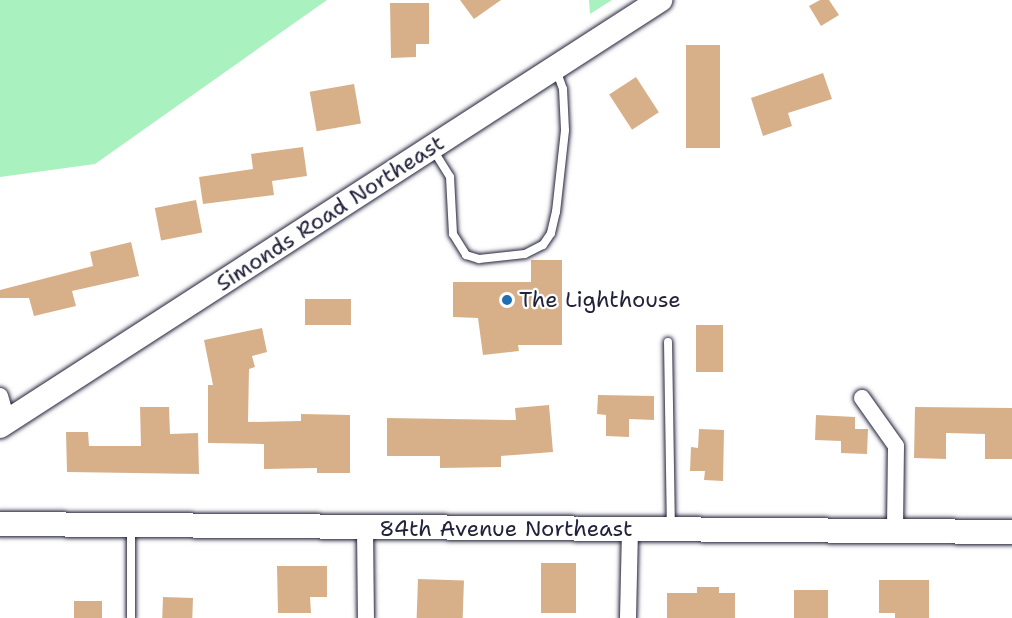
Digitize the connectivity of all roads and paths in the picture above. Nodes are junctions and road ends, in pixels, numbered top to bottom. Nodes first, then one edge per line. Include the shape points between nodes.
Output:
1 (660, 0) edge
2 (556, 68) junction
3 (432, 148) junction
4 (668, 342) dead end
5 (0, 396) edge
6 (862, 398) dead end
7 (4, 423) edge
8 (0, 524) edge
9 (131, 525) junction
10 (365, 528) junction
11 (630, 529) junction
12 (671, 530) junction
13 (895, 531) junction
14 (1012, 532) edge
15 (131, 618) edge
16 (366, 618) edge
17 (628, 618) edge

1 - 2 street, Simonds Road Northeast
2 - 3 street, Simonds Road Northeast
2 - 3 lane via 563,89 565,130 556,213 543,245 525,254 479,259 466,255 453,234 450,177
3 - 7 street, Simonds Road Northeast
4 - 12 lane
5 - 7 street
6 - 13 street via 896,446
8 - 9 street, 84th Avenue Northeast
9 - 10 street, 84th Avenue Northeast
9 - 15 lane
10 - 11 street, 84th Avenue Northeast
10 - 16 street
11 - 12 street, 84th Avenue Northeast
11 - 17 street
12 - 13 street, 84th Avenue Northeast
13 - 14 street, 84th Avenue Northeast

